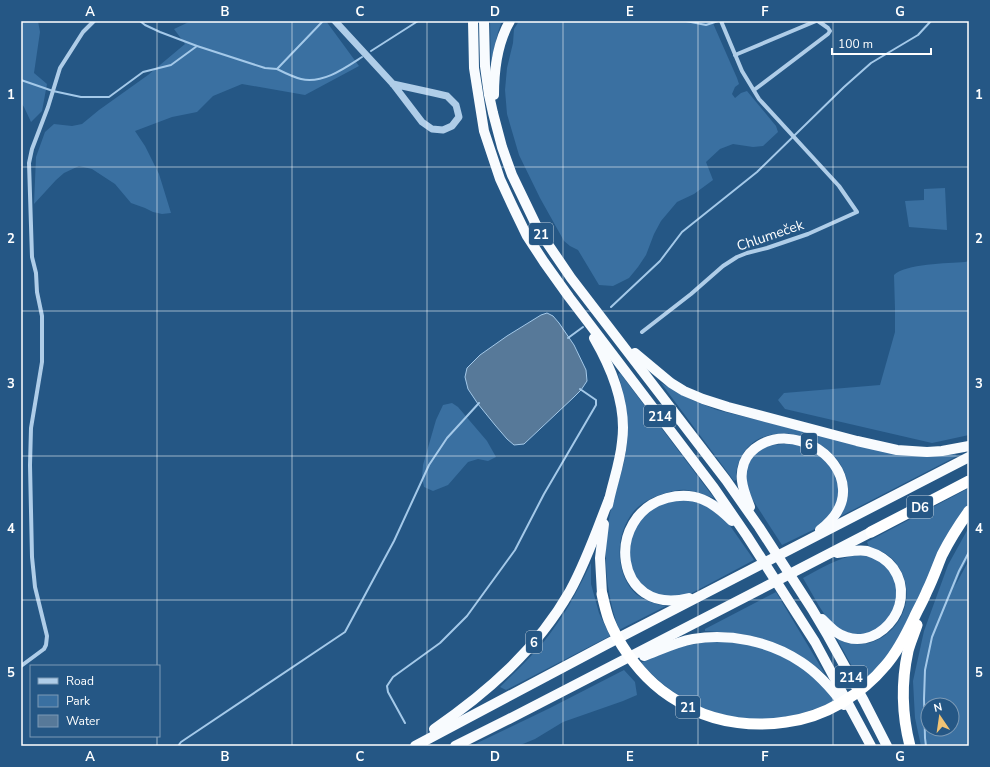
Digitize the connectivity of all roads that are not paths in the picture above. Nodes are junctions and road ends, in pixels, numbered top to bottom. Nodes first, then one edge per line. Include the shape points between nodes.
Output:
1 (94, 21) edge
2 (473, 21) edge
3 (484, 21) edge
4 (510, 21) edge
5 (721, 21) edge
6 (817, 21) edge
7 (336, 23) edge
8 (736, 55) junction
9 (393, 84) junction
10 (754, 90) junction
11 (493, 113) junction
12 (569, 297) junction
13 (642, 332) dead end
14 (618, 338) junction
15 (969, 446) edge
16 (969, 457) edge
17 (969, 481) edge
18 (609, 499) junction
19 (969, 511) edge
20 (759, 527) junction
21 (871, 532) joint
22 (747, 536) junction
23 (792, 549) junction
24 (831, 553) junction
25 (710, 591) junction
26 (927, 592) junction
27 (602, 594) joint
28 (812, 609) junction
29 (643, 653) junction
30 (21, 666) edge
31 (860, 726) junction
32 (409, 746) edge
33 (415, 746) edge
34 (455, 746) edge
35 (871, 746) edge
36 (887, 746) edge
37 (910, 746) edge

1 - 30 street via 83,32 60,68 29,164 32,257 42,316 42,362 31,428 32,557 35,587 47,636 44,649
2 - 12 highway, 21 via 474,68 484,131 500,179 527,236
3 - 11 highway, 21 via 485,66
4 - 11 highway, 21 via 497,56
5 - 8 street
6 - 8 street
6 - 10 street via 828,28 828,34
7 - 9 street
8 - 10 street
9 - 9 street via 422,122 432,129 443,130 452,126 459,117 456,105 447,96
10 - 13 street, Chlumeček via 839,186 857,212 808,234 737,257
11 - 14 highway, 21 via 512,175 539,230 571,278
12 - 18 highway, 21 via 603,354 620,401 623,441
12 - 22 highway, 214 via 714,488
14 - 15 highway, 21 via 677,387 728,407 897,450 927,452
14 - 20 highway, 214
16 - 23 highway, 6
17 - 21 highway, D6
18 - 27 highway, 21 via 600,558
18 - 32 highway, 6 via 577,577 562,605 540,635 494,683
19 - 26 highway, 21 via 950,539
20 - 23 highway, 6 via 741,480 742,470 750,453 764,443 784,438 803,442 820,450 832,461 840,475 843,483 841,502 837,512 825,526
20 - 28 highway, 214
21 - 24 highway
22 - 25 highway, 6 via 722,511 699,498 675,496 659,500 638,515 629,531 625,551 627,567 638,588 663,600 678,600
22 - 31 highway, 214 via 815,642
23 - 25 highway, 6
24 - 28 highway via 867,551 884,559 895,571 898,579 901,588 900,604 893,620 883,630 862,639 849,638 836,632
24 - 29 highway
25 - 33 highway, 6
26 - 27 highway, 21 via 898,649 871,681 847,700 830,709 793,721 765,724 750,724 708,716 653,684 619,642
26 - 37 highway, 21 via 905,667 904,717
28 - 36 highway, 214
29 - 31 highway via 707,637 752,641 768,646 785,653 816,673
29 - 34 highway
31 - 35 highway, 214

